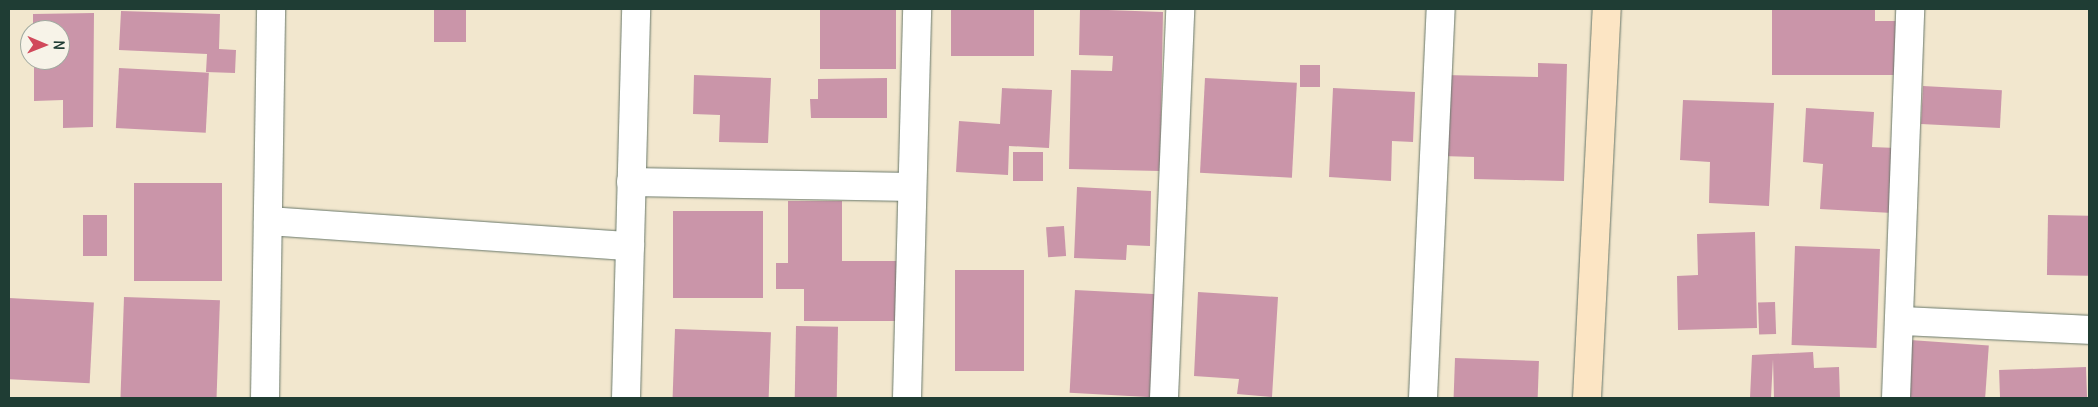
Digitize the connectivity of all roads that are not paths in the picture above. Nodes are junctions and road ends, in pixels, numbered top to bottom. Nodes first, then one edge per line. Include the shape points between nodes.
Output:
1 (271, 9) edge
2 (636, 9) edge
3 (917, 9) edge
4 (1180, 9) edge
5 (1441, 9) edge
6 (1608, 9) edge
7 (1910, 9) edge
8 (632, 182) junction
9 (912, 187) junction
10 (268, 221) junction
11 (630, 246) junction
12 (1901, 320) junction
13 (2089, 330) edge
14 (265, 398) edge
15 (626, 398) edge
16 (907, 398) edge
17 (1164, 398) edge
18 (1423, 398) edge
19 (1587, 398) edge
20 (1896, 398) edge

1 - 10 street
2 - 8 street
3 - 9 street
4 - 17 street
5 - 18 street
6 - 19 street
7 - 12 street
8 - 9 street
8 - 11 street
9 - 16 street
10 - 11 street
10 - 14 street
11 - 15 street
12 - 13 street
12 - 20 street

